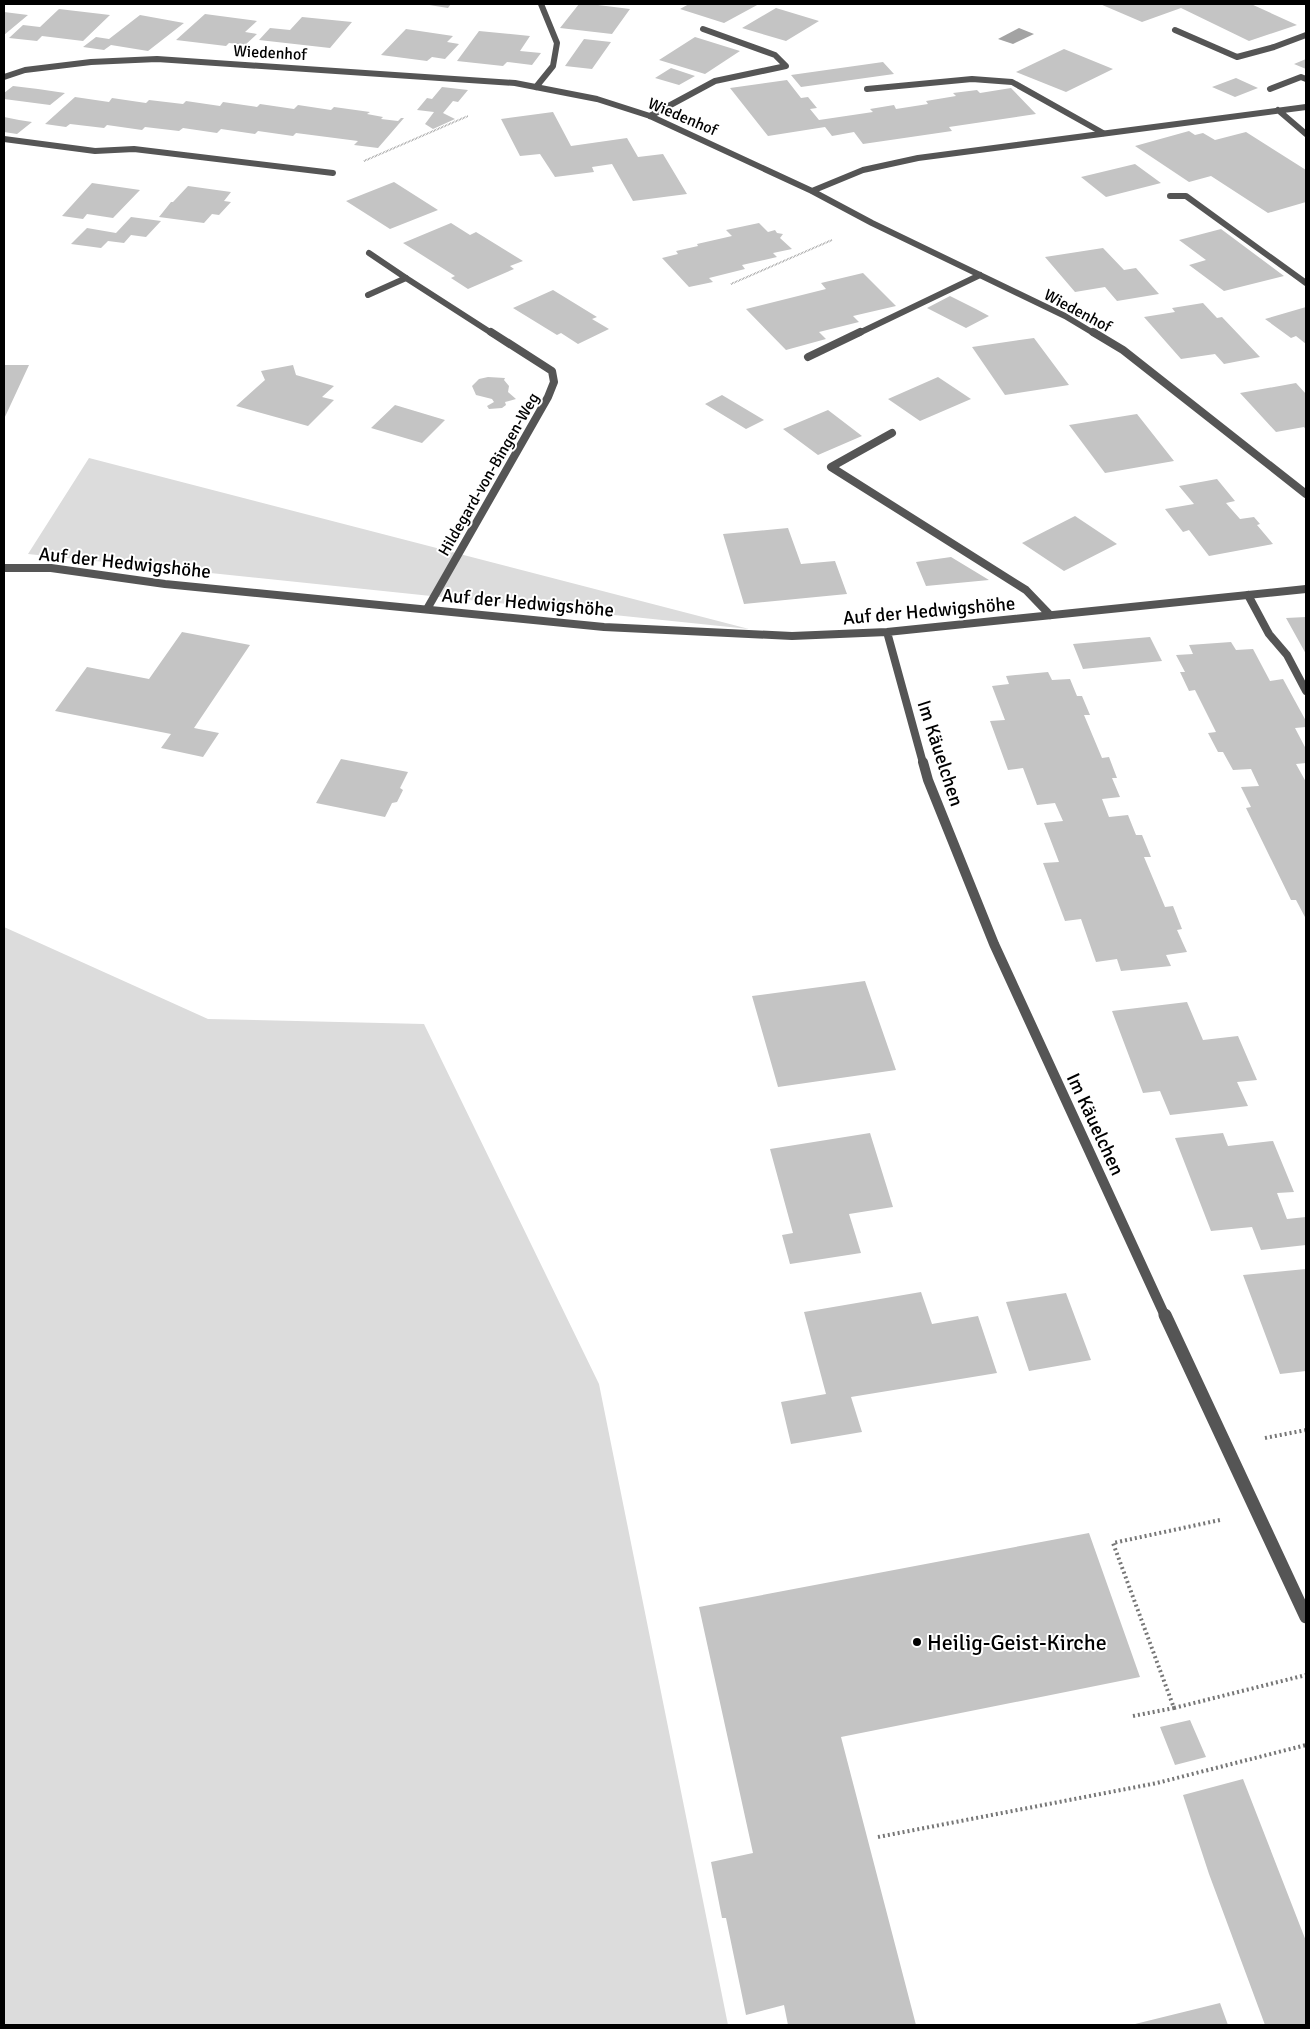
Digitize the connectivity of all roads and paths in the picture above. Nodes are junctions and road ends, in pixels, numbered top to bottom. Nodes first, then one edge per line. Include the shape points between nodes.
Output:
1 (541, 4) edge
2 (703, 29) dead end
3 (1175, 30) dead end
4 (1306, 35) edge
5 (4, 77) edge
6 (1306, 79) edge
7 (536, 87) junction
8 (867, 89) dead end
9 (1270, 89) dead end
10 (1306, 108) edge
11 (1278, 110) junction
12 (476, 113) dead end
13 (650, 116) junction
14 (1103, 133) junction
15 (1306, 134) edge
16 (4, 139) edge
17 (333, 172) joint
18 (812, 191) junction
19 (1170, 196) dead end
20 (872, 223) junction
21 (369, 253) dead end
22 (980, 275) junction
23 (406, 278) junction
24 (1306, 283) edge
25 (731, 284) dead end
26 (368, 295) dead end
27 (808, 357) dead end
28 (892, 434) dead end
29 (1306, 494) edge
30 (4, 568) edge
31 (1306, 588) edge
32 (1248, 595) junction
33 (427, 609) junction
34 (1050, 615) junction
35 (887, 632) junction
36 (1306, 691) edge
37 (1182, 1529) dead end
38 (1306, 1617) edge
39 (1306, 1675) edge
40 (1174, 1708) junction
41 (1134, 1716) dead end
42 (1306, 1745) edge
43 (878, 1837) dead end

1 - 7 street via 556,43 553,66
2 - 13 street via 775,55 786,66 715,81
3 - 4 street via 1237,57
5 - 7 street, Wiedenhof via 25,70 91,62 156,59
6 - 9 street via 1301,77
7 - 13 street, Wiedenhof via 596,99
8 - 14 street via 972,79 1012,82
10 - 11 street
11 - 14 street
11 - 15 street
12 - 17 path
13 - 18 street, Wiedenhof
14 - 18 street via 877,166 836,178
16 - 17 street via 95,151 134,149
18 - 20 street, Wiedenhof
19 - 24 street via 1186,196
20 - 22 street, Wiedenhof
20 - 25 path
21 - 23 street, Hildegard-von-Bingen-Weg
22 - 27 street
22 - 29 street, Wiedenhof via 1065,316 1123,350
23 - 26 street
23 - 33 street, Hildegard-von-Bingen-Weg via 552,371 554,382 548,398
28 - 34 street, Auf der Hedwigshöhe via 831,467 1026,590
30 - 33 street, Auf der Hedwigshöhe via 51,568 165,584
31 - 32 street, Auf der Hedwigshöhe
32 - 34 street, Auf der Hedwigshöhe
32 - 36 street
33 - 35 street, Auf der Hedwigshöhe via 624,628 792,636
34 - 35 street, Auf der Hedwigshöhe
35 - 38 street, Im Käuelchen via 928,780 994,944
37 - 40 path via 1113,1543
39 - 40 path
40 - 41 path
42 - 43 path via 1157,1783

